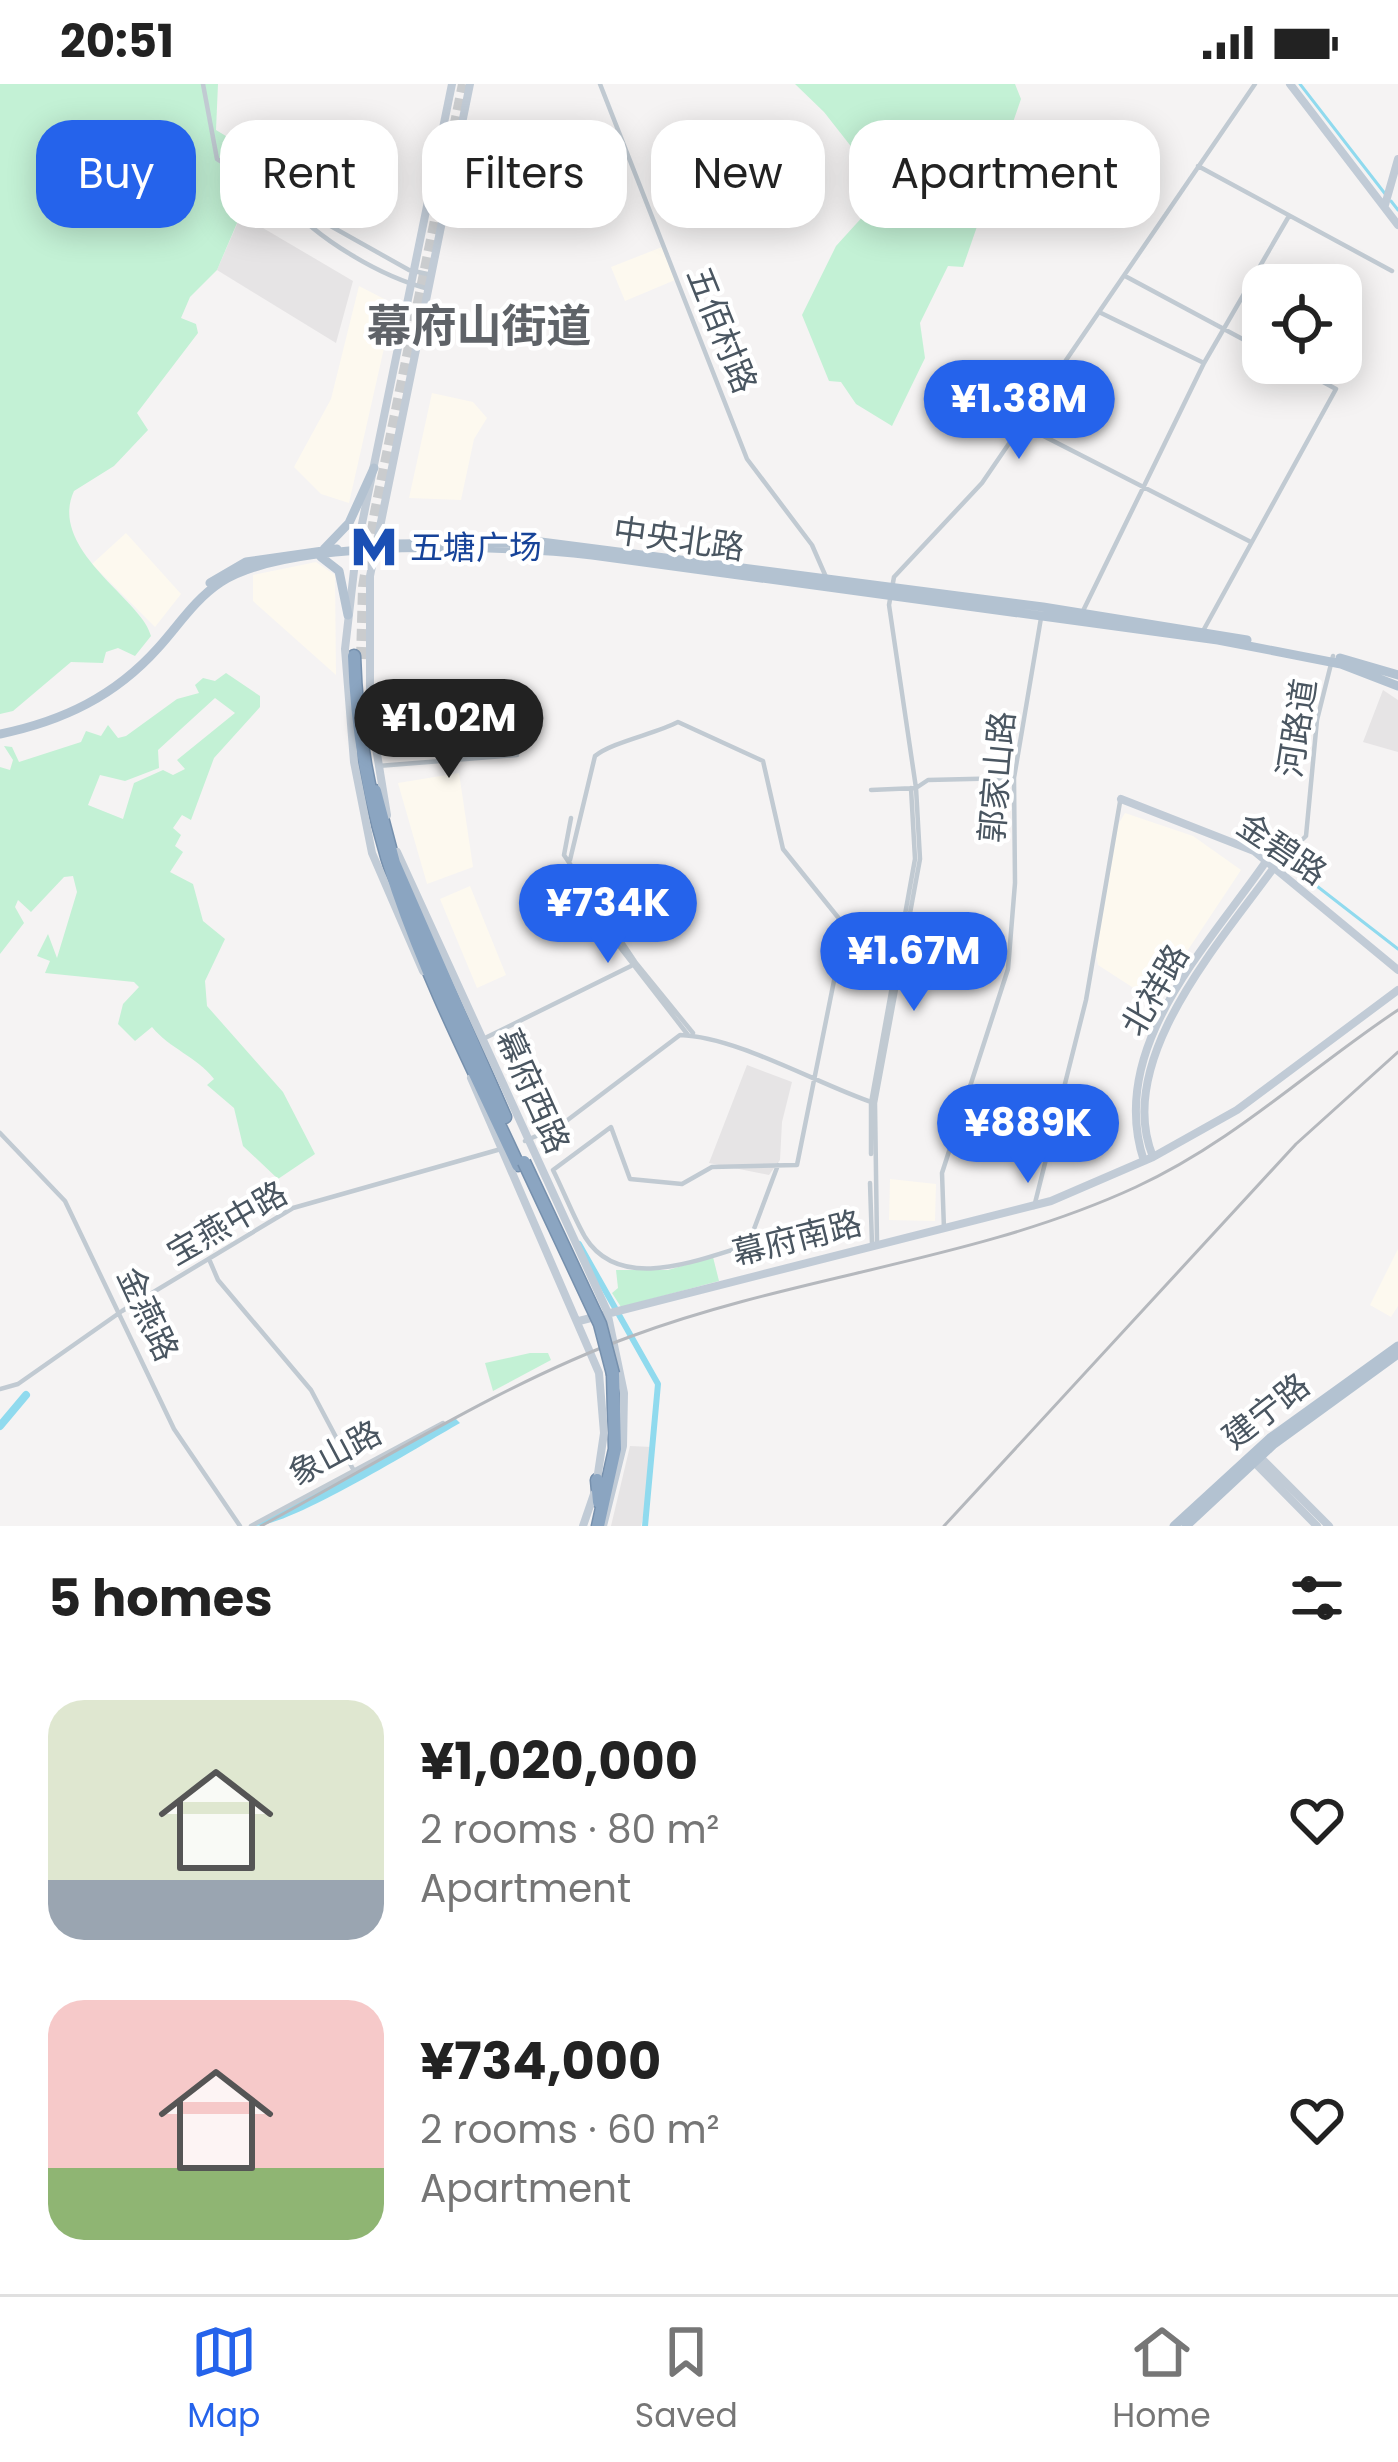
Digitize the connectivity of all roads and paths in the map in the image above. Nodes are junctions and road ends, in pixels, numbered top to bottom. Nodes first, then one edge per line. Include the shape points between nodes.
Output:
1 (203, 84) edge
2 (452, 84) edge
3 (470, 84) edge
4 (600, 84) edge
5 (1255, 84) edge
6 (1290, 84) edge
7 (220, 159) edge
8 (1398, 160) edge
9 (1198, 166) junction
10 (1384, 207) junction
11 (1289, 216) junction
12 (1398, 225) edge
13 (312, 228) edge
14 (336, 228) edge
15 (416, 271) junction
16 (1392, 271) dead end
17 (432, 275) junction
18 (1125, 276) junction
19 (412, 284) junction
20 (429, 289) junction
21 (1102, 313) junction
22 (1224, 329) junction
23 (1242, 339) edge
24 (1204, 363) junction
25 (1328, 384) edge
26 (1020, 424) junction
27 (374, 468) junction
28 (1144, 487) junction
29 (1250, 541) junction
30 (374, 549) junction
31 (357, 550) junction
32 (321, 554) junction
33 (825, 582) junction
34 (891, 591) junction
35 (1042, 610) junction
36 (1082, 613) junction
37 (348, 615) junction
38 (1203, 631) junction
39 (1332, 659) junction
40 (1396, 677) edge
41 (0, 731) edge
42 (517, 755) dead end
43 (378, 766) junction
44 (1014, 778) junction
45 (914, 788) junction
46 (871, 790) dead end
47 (1121, 799) joint
48 (571, 818) dead end
49 (571, 860) junction
50 (1270, 863) junction
51 (579, 871) junction
52 (636, 963) junction
53 (1398, 970) edge
54 (1398, 990) edge
55 (692, 1036) junction
56 (477, 1042) junction
57 (817, 1082) junction
58 (875, 1103) junction
59 (0, 1132) edge
60 (525, 1141) junction
61 (501, 1149) junction
62 (1148, 1159) junction
63 (521, 1164) junction
64 (778, 1165) junction
65 (1034, 1207) junction
66 (944, 1229) junction
67 (874, 1243) junction
68 (209, 1259) junction
69 (596, 1286) junction
70 (568, 1297) junction
71 (122, 1311) junction
72 (608, 1311) junction
73 (579, 1321) junction
74 (1398, 1350) edge
75 (0, 1389) edge
76 (442, 1423) dead end
77 (1255, 1457) junction
78 (354, 1471) junction
79 (597, 1480) junction
80 (615, 1497) joint
81 (596, 1520) edge
82 (241, 1526) edge
83 (251, 1526) edge
84 (1174, 1526) edge
85 (1186, 1526) edge
86 (1317, 1526) edge
87 (1329, 1526) edge

1 - 7 street
2 - 15 main road, 幕府西路
3 - 17 main road, 幕府西路
4 - 33 street, 五佰村路 via 747,459 812,545
5 - 9 street
6 - 10 main road
8 - 10 main road
9 - 11 street
9 - 18 street
10 - 12 main road
11 - 16 street
11 - 22 street
13 - 19 street
14 - 15 street
15 - 17 street
15 - 19 main road, 幕府西路
17 - 20 main road, 幕府西路
18 - 21 street
18 - 22 street
19 - 20 street
19 - 27 main road, 幕府西路
20 - 30 main road, 幕府西路
21 - 24 street
21 - 26 street
22 - 23 street
22 - 24 street
24 - 28 street
25 - 29 street via 1336,388
26 - 28 street
26 - 34 street
27 - 31 main road, 幕府西路
27 - 32 main road via 350,524
28 - 29 street
28 - 36 street
29 - 38 street
30 - 31 main road, 中央北路
30 - 33 main road, 中央北路 via 541,542
30 - 43 main road, 幕府西路 via 367,650
31 - 32 main road, 中央北路
31 - 37 main road, 幕府西路
32 - 37 main road via 342,579
32 - 41 main road, 中央北路 via 234,575 206,593 113,689 67,715
33 - 34 main road, 中央北路
34 - 35 main road, 中央北路
34 - 45 street
35 - 36 main road, 中央北路
35 - 39 main road, 中央北路
35 - 44 street, 郭家山路
36 - 38 main road, 中央北路
37 - 61 main road, 幕府西路 via 346,706 372,853
38 - 39 main road, 中央北路
39 - 40 main road, 中央北路
39 - 50 street, 河路道 via 1317,719 1306,836
42 - 43 street
43 - 56 main road, 幕府西路 via 395,848
44 - 45 street via 928,780
44 - 66 street, 郭家山路 via 1008,969 942,1173
45 - 46 street
45 - 58 street via 920,859
45 - 67 street via 915,859 871,1103
47 - 50 main road, 金碧路 via 1214,832
47 - 65 street via 1087,1000
48 - 49 street via 564,855
49 - 51 street
49 - 57 street via 604,749 678,722 763,761 783,849 845,926
50 - 53 main road, 金碧路
50 - 62 main road, 北祥路 via 1164,1030 1141,1127
51 - 52 street
51 - 55 street via 598,919
52 - 55 street
52 - 56 street
54 - 62 main road, 幕府南路 via 1237,1111
55 - 57 street via 786,1062
55 - 60 street via 680,1035 561,1125
56 - 60 main road, 幕府西路
56 - 63 highway, 幕府西路
56 - 63 highway, 幕府西路 via 388,844 358,658 364,771 383,860
57 - 58 street
57 - 64 street via 796,1165
58 - 67 street
59 - 71 street, 金燕路 via 65,1202
60 - 69 main road, 幕府西路
61 - 68 street, 宝燕中路 via 293,1208
61 - 70 main road, 幕府西路
62 - 65 main road, 幕府南路
63 - 81 highway, 幕府西路, bridge via 609,1375
64 - 64 street via 712,1167 682,1184 631,1179 611,1127 554,1170 587,1242 623,1267 665,1269 748,1245
65 - 66 main road, 幕府南路
66 - 67 main road, 幕府南路
67 - 72 main road, 幕府南路
68 - 71 street, 宝燕中路
68 - 78 street via 311,1390
69 - 70 main road
69 - 72 main road, 幕府西路
70 - 73 main road, 幕府西路
71 - 75 street, 宝燕中路
71 - 82 street, 金燕路 via 174,1429
72 - 73 main road, 幕府南路
72 - 80 main road, 幕府西路 via 624,1394
73 - 79 main road, 幕府西路 via 603,1403
74 - 77 main road, 建宁路
76 - 78 street, 象山路
77 - 84 main road, 建宁路
77 - 85 main road, 建宁路
77 - 86 main road
77 - 87 main road
78 - 83 street, 象山路
79 - 81 highway
79 - 81 main road, 幕府西路
80 - 81 highway

